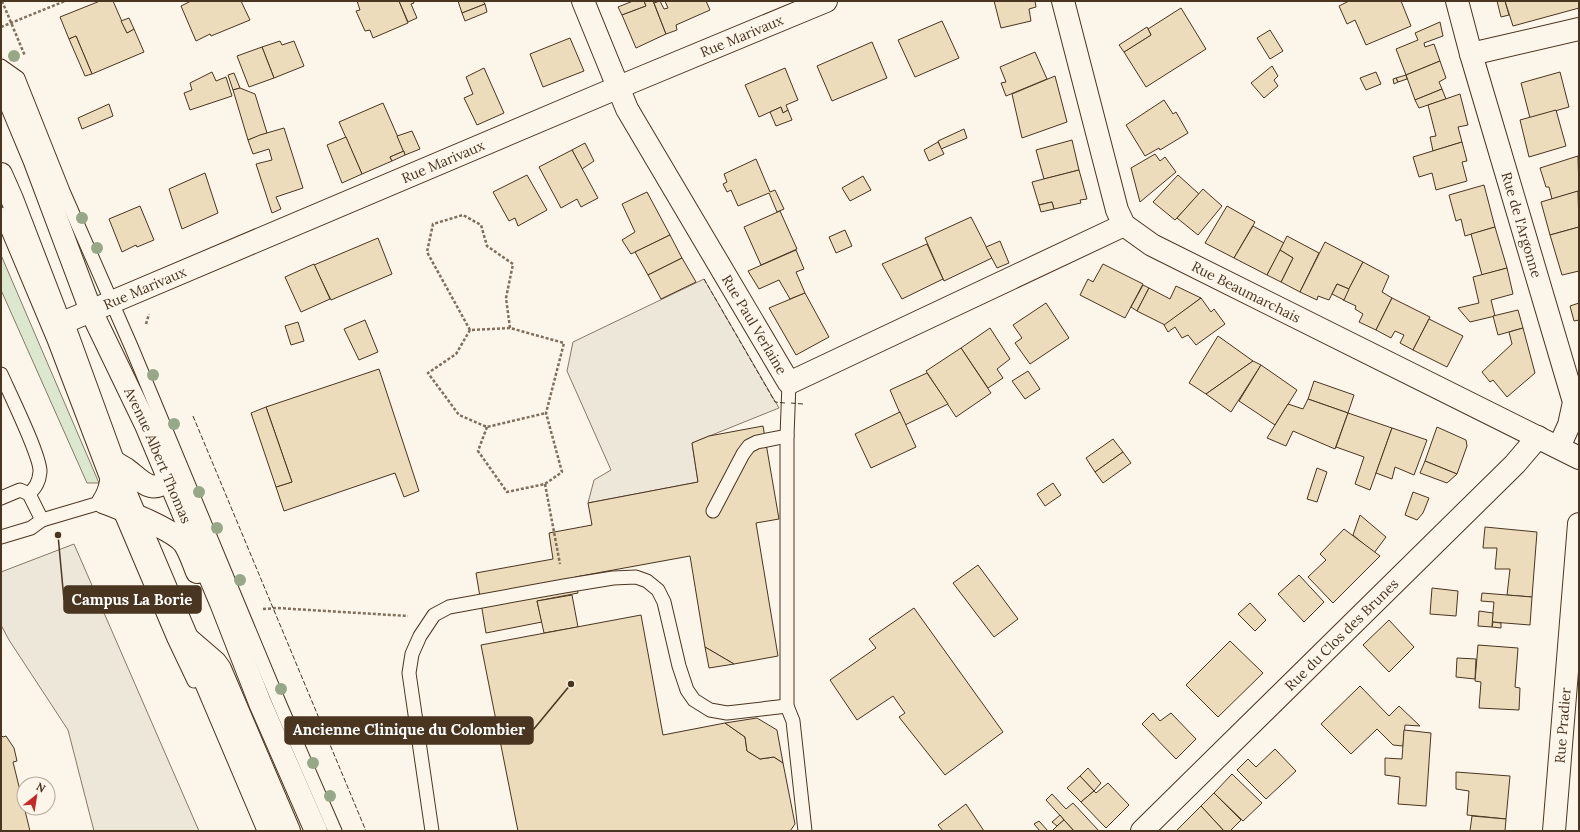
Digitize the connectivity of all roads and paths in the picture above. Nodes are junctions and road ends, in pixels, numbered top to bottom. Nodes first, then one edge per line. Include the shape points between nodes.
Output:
1 (65, 1) edge
2 (583, 1) edge
3 (826, 1) edge
4 (1063, 1) edge
5 (1457, 1) edge
6 (1, 27) edge
7 (1579, 29) edge
8 (1471, 54) junction
9 (1, 66) edge
10 (1, 80) edge
11 (619, 87) junction
12 (1, 174) edge
13 (1, 214) edge
14 (1124, 225) junction
15 (112, 303) junction
16 (91, 311) junction
17 (60, 324) junction
18 (510, 328) junction
19 (470, 330) junction
20 (1, 374) edge
21 (789, 383) junction
22 (546, 413) junction
23 (487, 427) junction
24 (787, 436) junction
25 (1538, 437) junction
26 (1559, 447) junction
27 (1579, 458) edge
28 (112, 460) junction
29 (169, 478) junction
30 (545, 484) junction
31 (29, 494) junction
32 (1, 498) edge
33 (117, 504) junction
34 (713, 511) dead end
35 (42, 520) junction
36 (1579, 524) edge
37 (1, 537) edge
38 (564, 586) junction
39 (263, 609) dead end
40 (431, 620) junction
41 (186, 637) junction
42 (788, 706) junction
43 (262, 831) edge
44 (269, 831) edge
45 (289, 831) edge
46 (307, 831) edge
47 (316, 831) edge
48 (335, 831) edge
49 (432, 831) edge
50 (805, 831) edge
51 (1142, 831) edge
52 (1554, 831) edge

1 - 6 path
2 - 11 street, Rue Paul Verlaine
3 - 11 street, Rue Marivaux
4 - 14 street via 1117,210
5 - 8 street, Rue de l'Argonne
7 - 8 street
8 - 26 street, Rue de l'Argonne via 1574,402 1569,425
9 - 15 lane via 18,78 63,191
10 - 16 street, Avenue Albert Thomas via 34,159
11 - 15 street, Rue Marivaux
11 - 21 street, Rue Paul Verlaine via 627,109
12 - 17 street
13 - 33 lane via 54,340
14 - 21 street, Rue Paul Verlaine
14 - 25 street, Rue Beaumarchais via 1152,245
15 - 16 street, Rue Marivaux
15 - 48 lane
16 - 17 street, Rue Marivaux
16 - 29 street, Avenue Albert Thomas via 146,424
17 - 28 street via 65,329
18 - 19 path
18 - 19 path via 506,298 513,264 487,246 481,225 463,215 433,224 426,252
18 - 22 path via 564,343
19 - 23 path via 456,354 428,373 459,415
20 - 31 lane via 36,454 40,471 37,487
21 - 24 lane
22 - 23 path
22 - 30 path via 562,472
23 - 30 path via 478,451 507,492
24 - 34 lane via 749,446
24 - 42 lane
25 - 26 street, Rue Beaumarchais
25 - 51 street, Rue du Clos des Brunes via 1509,470
26 - 27 street, Rue Beaumarchais
28 - 29 street via 150,486 161,486
28 - 33 street
28 - 33 street
29 - 47 street, Avenue Albert Thomas via 260,703
30 - 38 path
31 - 32 lane via 20,490
31 - 35 lane
33 - 35 lane
33 - 41 street
33 - 43 lane via 174,639
33 - 46 street via 178,538 190,553
35 - 37 lane via 31,528
36 - 52 street, Rue Pradier
38 - 40 lane via 449,608 434,615
38 - 42 lane via 613,578 636,577 647,581 658,590 664,602 679,666 687,690 694,700 710,710 727,713
39 - 40 path via 419,617
40 - 49 lane via 412,654 409,673
41 - 44 street
41 - 45 street via 220,669
42 - 50 lane via 794,721

